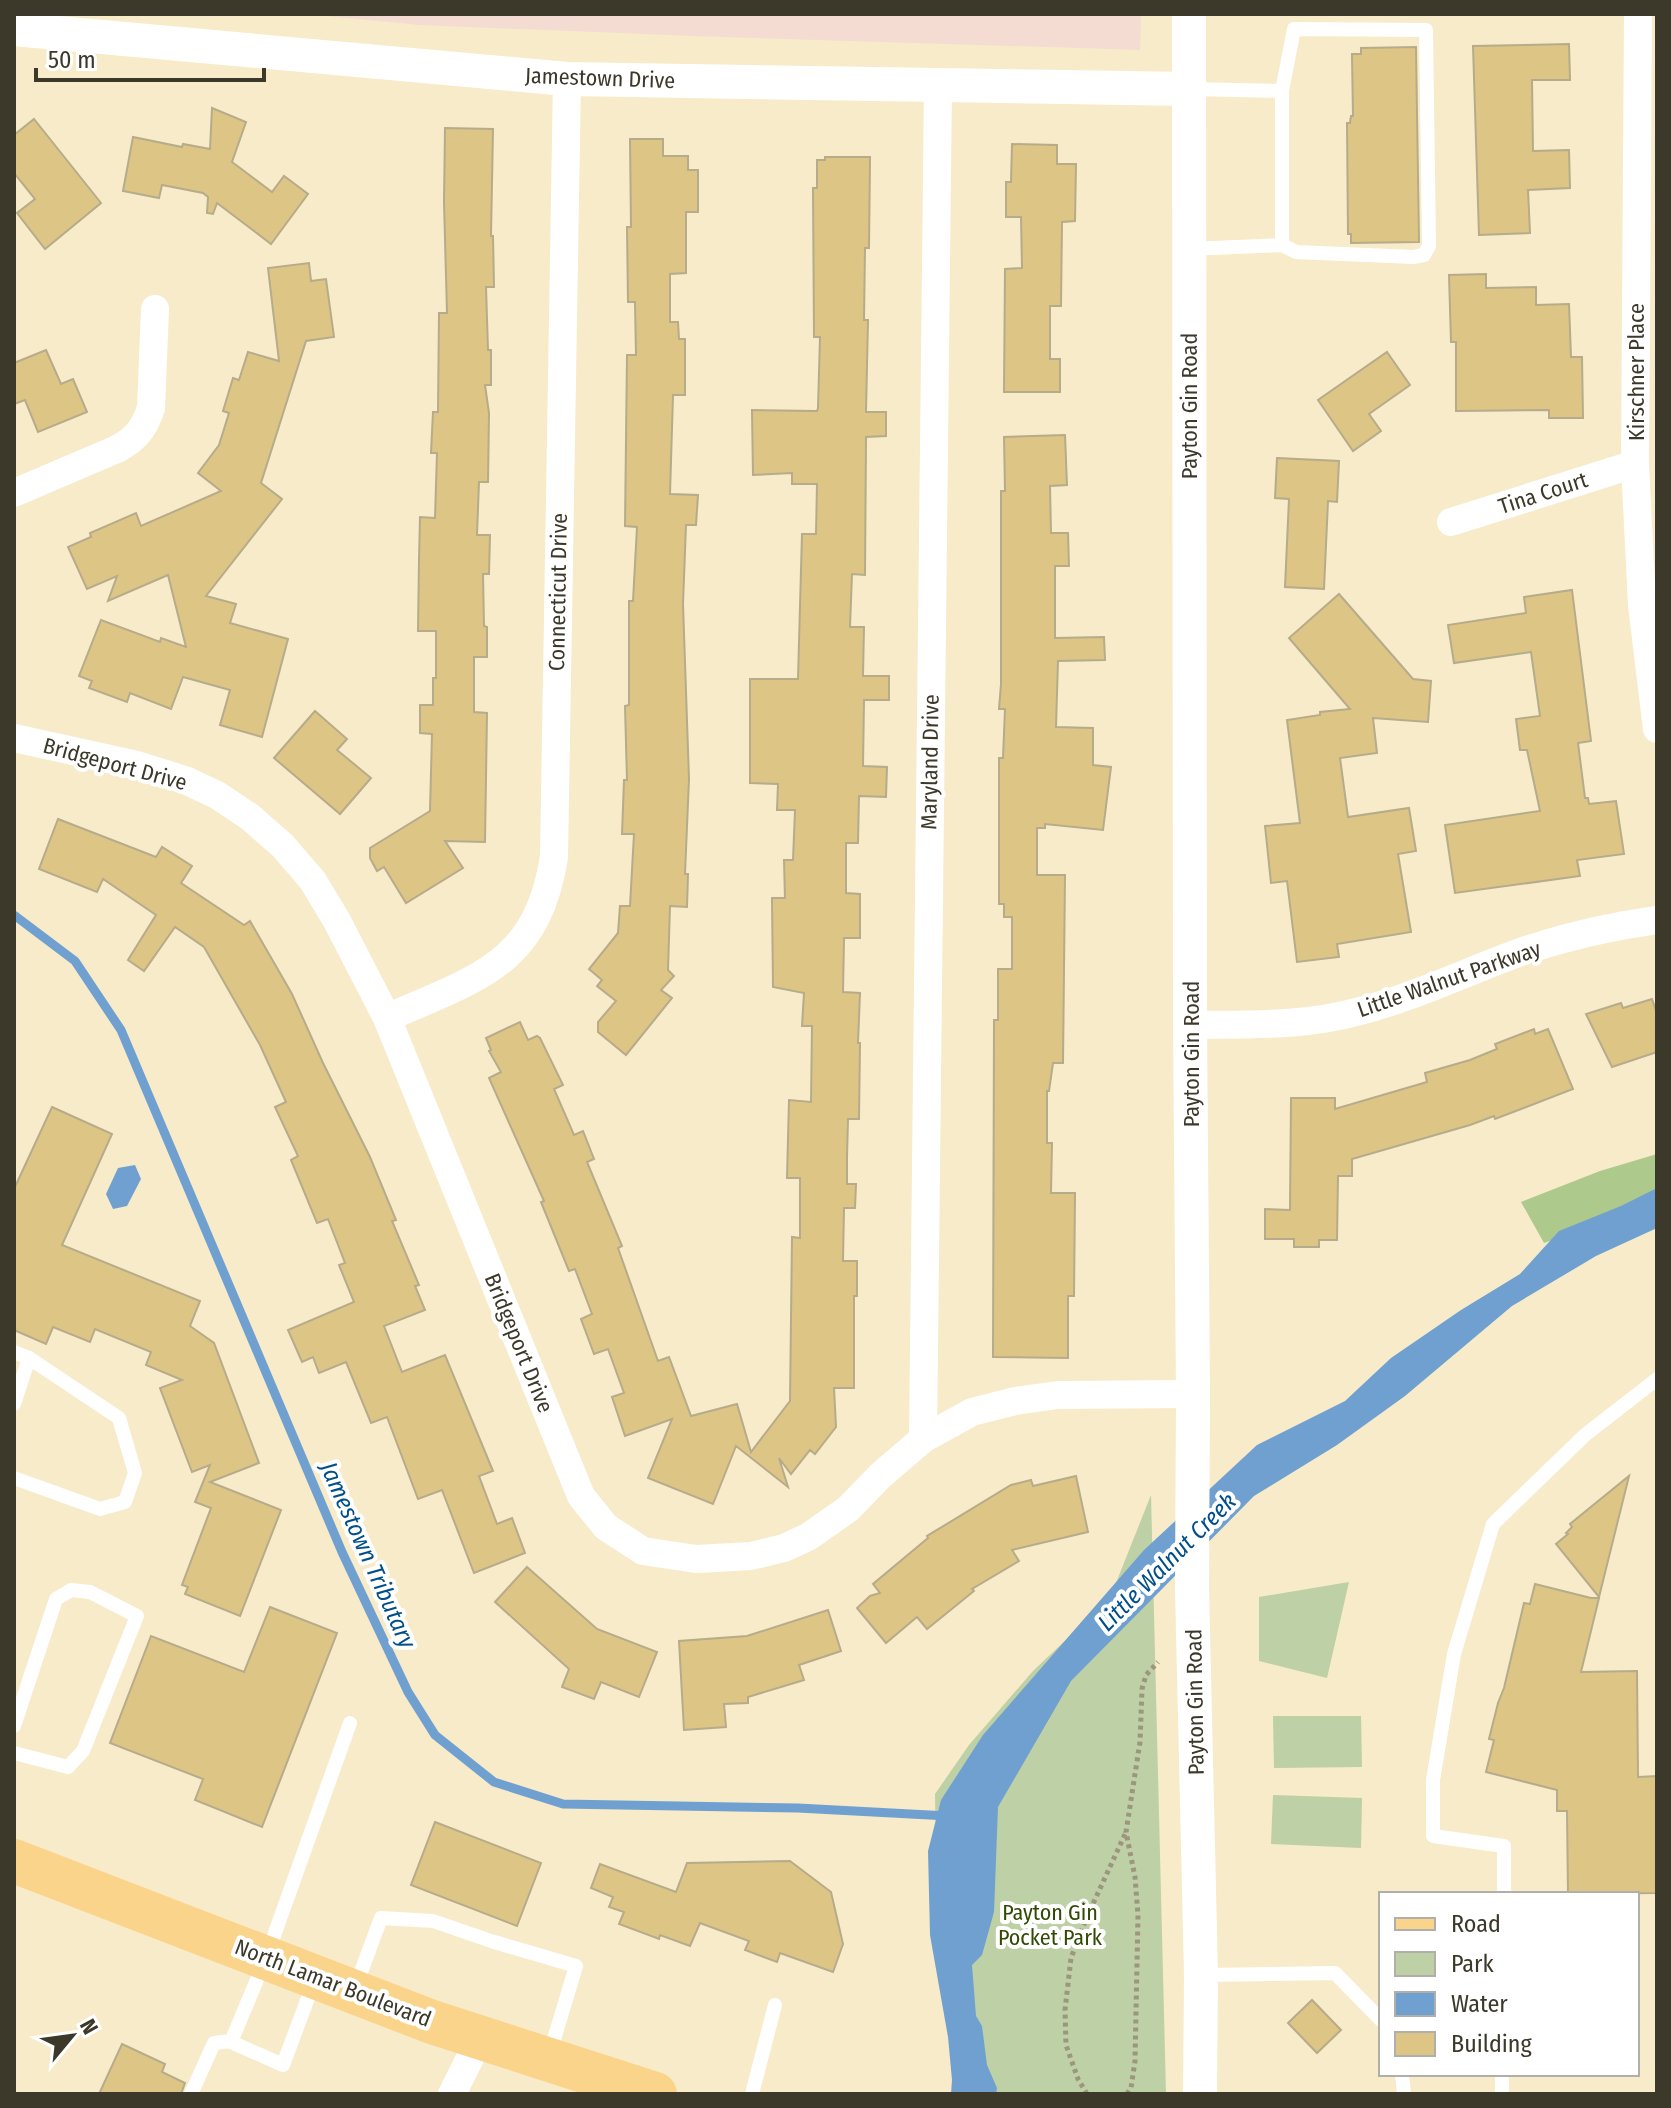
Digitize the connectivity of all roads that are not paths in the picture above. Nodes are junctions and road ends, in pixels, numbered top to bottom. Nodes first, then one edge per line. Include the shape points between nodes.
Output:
1 (1189, 14) edge
2 (1426, 14) edge
3 (1638, 14) edge
4 (1372, 21) edge
5 (1294, 22) edge
6 (14, 29) edge
7 (1426, 30) junction
8 (567, 79) junction
9 (938, 84) junction
10 (1188, 89) junction
11 (1282, 91) junction
12 (1282, 245) junction
13 (1189, 249) junction
14 (155, 309) dead end
15 (1635, 464) junction
16 (14, 493) edge
17 (1451, 522) dead end
18 (1657, 729) edge
19 (14, 738) edge
20 (1657, 920) edge
21 (387, 1018) junction
22 (1190, 1025) junction
23 (14, 1352) edge
24 (29, 1358) junction
25 (1657, 1379) edge
26 (1193, 1394) junction
27 (14, 1404) edge
28 (923, 1439) junction
29 (14, 1478) edge
30 (350, 1723) dead end
31 (14, 1726) edge
32 (14, 1753) edge
33 (14, 1861) edge
34 (1504, 1892) edge
35 (266, 1958) junction
36 (1201, 1975) junction
37 (334, 1984) junction
38 (775, 2005) dead end
39 (1379, 2018) edge
40 (480, 2038) junction
41 (231, 2041) junction
42 (548, 2060) junction
43 (610, 2087) edge
44 (191, 2094) edge
45 (452, 2094) edge
46 (655, 2094) edge
47 (752, 2094) edge
48 (1200, 2094) edge

1 - 10 street, Payton Gin Road
2 - 7 lane
3 - 15 street, Kirschner Place
4 - 5 lane
4 - 7 lane
5 - 11 lane
6 - 8 street, Jamestown Drive
7 - 12 lane via 1429,246 1424,255 1296,252
8 - 9 street, Jamestown Drive
8 - 21 street, Connecticut Drive via 550,884 532,926 497,965
9 - 10 street, Jamestown Drive
9 - 28 street, Maryland Drive
10 - 11 lane
10 - 13 street, Payton Gin Road
11 - 12 lane
12 - 13 lane
13 - 22 street, Payton Gin Road
14 - 16 street via 151,408 138,435
15 - 17 street, Tina Court
15 - 18 street, Kirschner Place via 1642,605
19 - 21 street, Bridgeport Drive via 185,780 250,817 313,881
20 - 22 street, Little Walnut Parkway via 1611,926 1527,950 1358,1012 1289,1024
21 - 28 street, Bridgeport Drive via 581,1496 606,1527 643,1551 696,1559 784,1548 848,1509
22 - 26 street, Payton Gin Road
23 - 24 lane
24 - 27 lane
24 - 29 lane via 119,1418 135,1473 125,1502 100,1509
25 - 34 lane via 1585,1435 1493,1524 1471,1596 1454,1654 1433,1780 1433,1836 1504,1846
26 - 28 street, Bridgeport Drive via 1058,1395 1015,1401 972,1412
26 - 36 street, Payton Gin Road
30 - 35 lane
31 - 32 lane via 56,1599 71,1590 90,1592 137,1616 83,1751 68,1767
33 - 35 main road, North Lamar Boulevard
35 - 37 main road, North Lamar Boulevard
35 - 41 lane
36 - 39 lane via 1335,1973
36 - 48 street, Payton Gin Road
37 - 40 main road, North Lamar Boulevard
37 - 41 lane via 283,2065
37 - 42 lane via 381,1918 433,1921 576,1966
38 - 47 lane
40 - 42 main road, North Lamar Boulevard
40 - 45 street
41 - 44 lane via 214,2043
42 - 43 main road, North Lamar Boulevard
43 - 46 main road, North Lamar Boulevard

